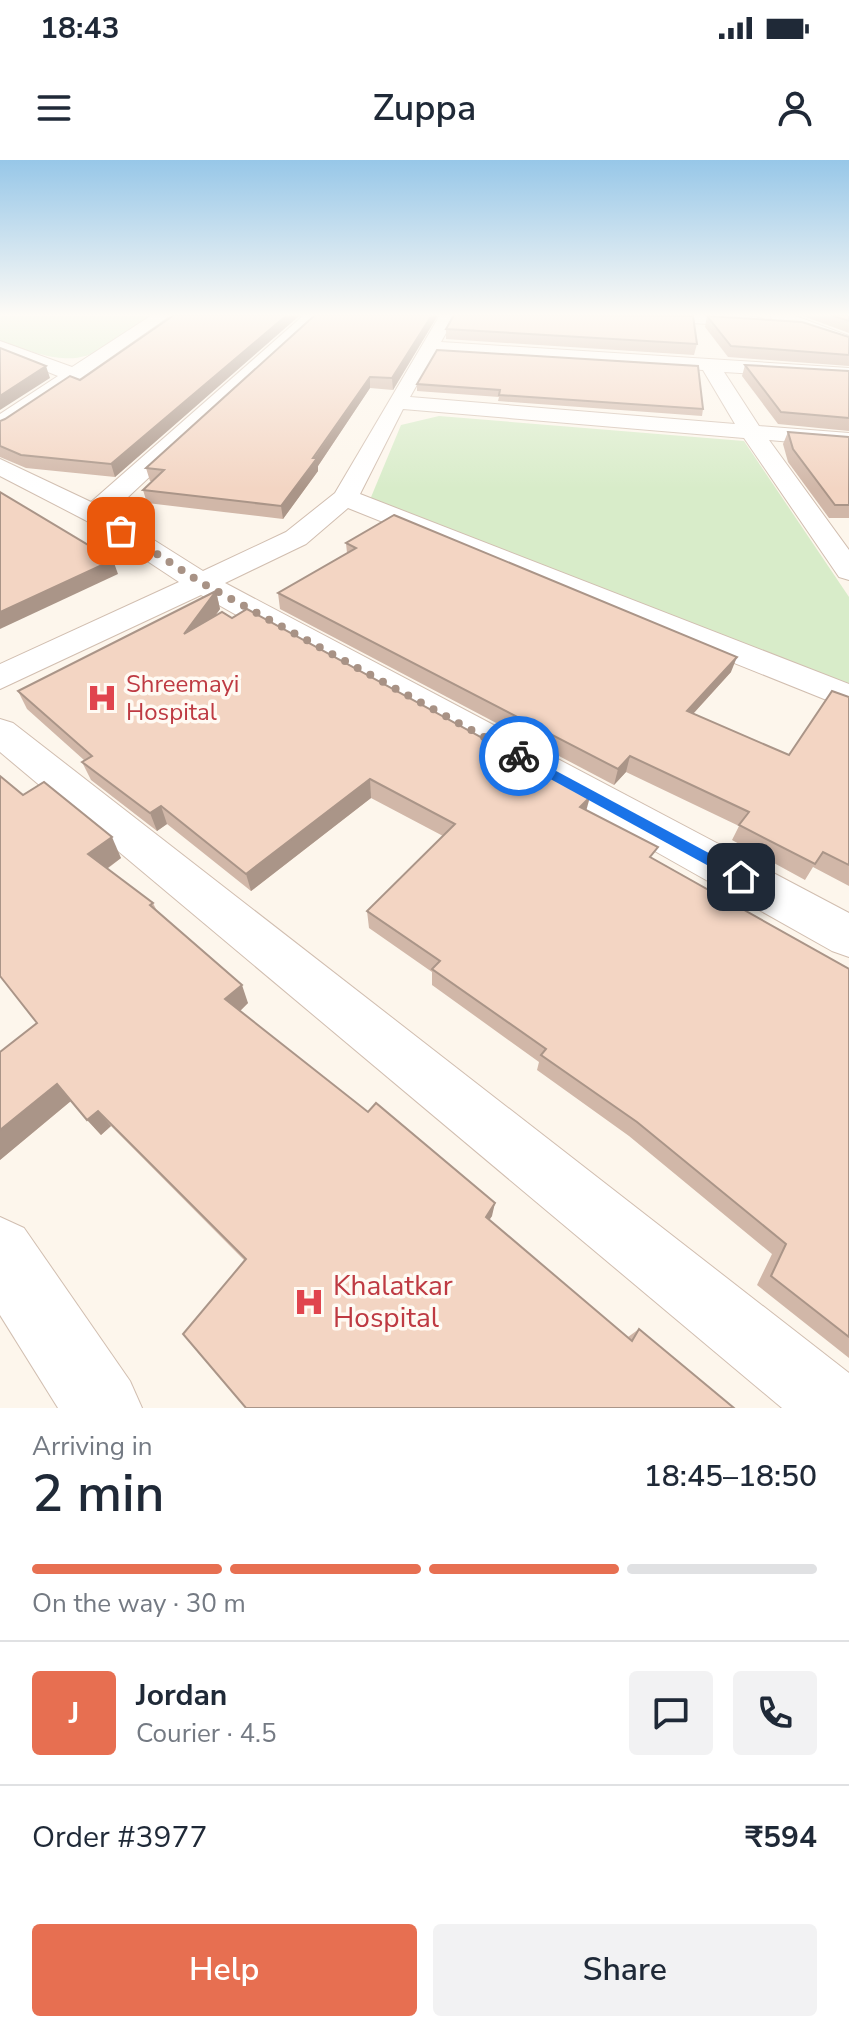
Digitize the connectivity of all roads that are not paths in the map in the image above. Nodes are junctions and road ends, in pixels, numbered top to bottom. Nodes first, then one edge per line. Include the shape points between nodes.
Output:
1 (69, 373) edge
2 (77, 373) edge
3 (250, 373) edge
4 (413, 373) edge
5 (715, 373) edge
6 (74, 375) junction
7 (396, 402) junction
8 (0, 424) edge
9 (752, 433) junction
10 (849, 440) edge
11 (0, 466) edge
12 (345, 497) junction
13 (94, 514) junction
14 (849, 571) edge
15 (202, 583) junction
16 (0, 678) edge
17 (849, 697) edge
18 (0, 732) edge
19 (849, 936) edge
20 (0, 1252) edge
21 (103, 1408) edge
22 (837, 1408) edge

1 - 6 street
2 - 6 street
3 - 13 street
4 - 7 street
5 - 9 street
6 - 8 street
7 - 9 street
7 - 12 street
9 - 10 street
9 - 14 street
11 - 13 street
12 - 15 street via 296,538
12 - 17 street
13 - 15 street
15 - 16 street
15 - 19 street
18 - 22 street
20 - 21 street

